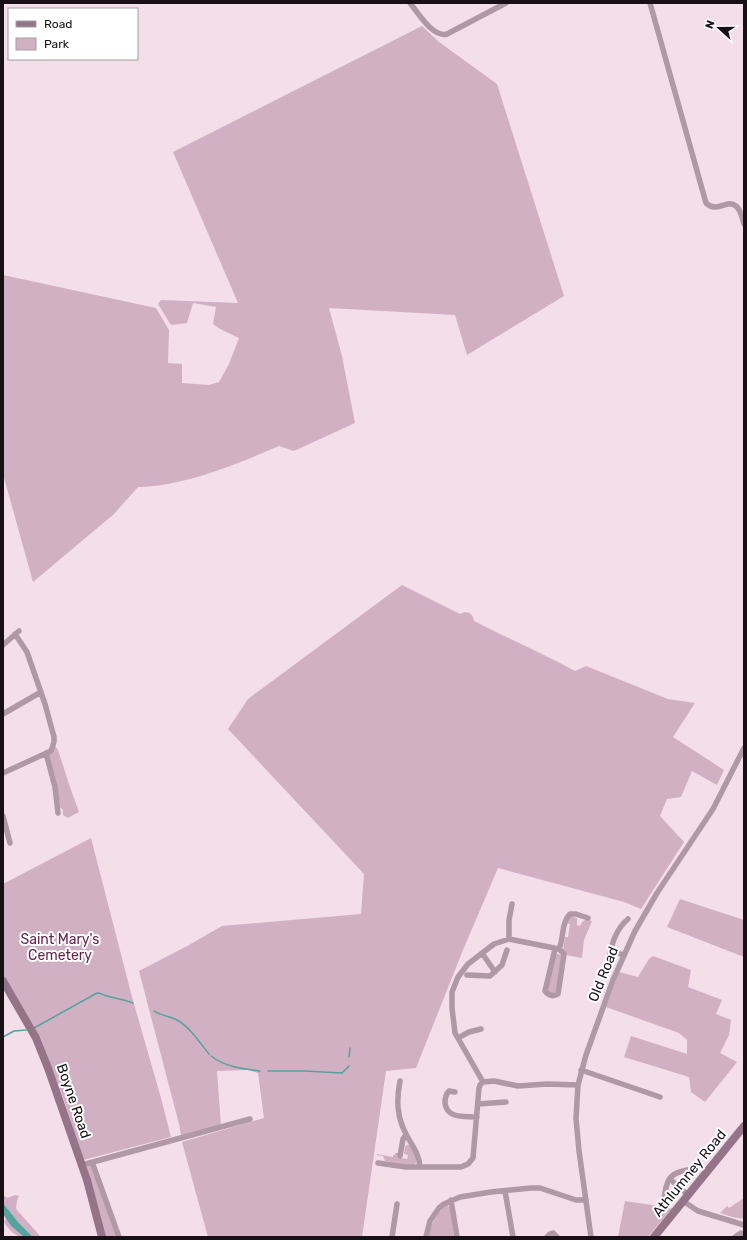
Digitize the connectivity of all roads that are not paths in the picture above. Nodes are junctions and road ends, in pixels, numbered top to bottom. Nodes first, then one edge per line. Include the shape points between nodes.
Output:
1 (410, 3) edge
2 (506, 3) edge
3 (650, 3) edge
4 (744, 224) edge
5 (3, 645) edge
6 (41, 692) junction
7 (3, 714) edge
8 (744, 748) edge
9 (46, 753) junction
10 (3, 773) edge
11 (58, 813) dead end
12 (3, 816) edge
13 (10, 843) dead end
14 (512, 904) dead end
15 (588, 918) dead end
16 (628, 919) dead end
17 (509, 939) junction
18 (557, 949) junction
19 (507, 950) dead end
20 (611, 950) junction
21 (482, 953) junction
22 (623, 955) junction
23 (609, 958) dead end
24 (495, 972) junction
25 (467, 975) dead end
26 (3, 981) edge
27 (481, 1028) dead end
28 (458, 1038) junction
29 (582, 1070) junction
30 (400, 1081) dead end
31 (484, 1082) junction
32 (578, 1086) junction
33 (455, 1092) dead end
34 (660, 1097) dead end
35 (506, 1102) dead end
36 (478, 1104) junction
37 (477, 1117) junction
38 (250, 1119) dead end
39 (744, 1126) edge
40 (406, 1135) junction
41 (400, 1156) dead end
42 (92, 1162) junction
43 (378, 1162) dead end
44 (82, 1165) junction
45 (420, 1167) junction
46 (696, 1169) dead end
47 (670, 1179) junction
48 (505, 1191) junction
49 (685, 1198) junction
50 (451, 1200) junction
51 (586, 1200) junction
52 (398, 1204) dead end
53 (663, 1205) dead end
54 (743, 1225) edge
55 (743, 1234) edge
56 (102, 1237) edge
57 (119, 1237) edge
58 (392, 1237) edge
59 (426, 1237) edge
60 (457, 1237) edge
61 (513, 1237) edge
62 (547, 1237) edge
63 (557, 1237) edge
64 (591, 1237) edge
65 (654, 1237) edge
66 (735, 1237) edge

1 - 2 street via 426,23 442,35
3 - 4 street via 706,203 716,208 735,205
5 - 6 street via 17,632
6 - 7 street
6 - 9 street via 54,742 51,751
8 - 22 street, Old Road via 713,809 653,899
9 - 10 street
9 - 11 street via 55,787
12 - 13 street
14 - 17 street
15 - 18 street via 576,914 567,917 562,940
16 - 20 street via 615,937
17 - 18 street
17 - 21 street via 494,944
18 - 18 street via 564,954 558,994 554,996 545,991
19 - 24 street via 502,965
20 - 22 street
20 - 23 street
21 - 24 street
21 - 28 street via 468,964 458,977 452,992 453,1020
22 - 29 street, Old Road via 603,1005
24 - 25 street via 490,976
26 - 44 street, Boyne Road via 36,1038
27 - 28 street
28 - 31 street
29 - 32 street, Old Road
29 - 34 street
30 - 40 street via 398,1108
31 - 32 street via 494,1081 518,1086
31 - 36 street via 479,1088
32 - 51 street, Old Road via 577,1135
33 - 37 street via 449,1091 446,1094 445,1102 450,1114
35 - 36 street
36 - 37 street
37 - 45 street via 473,1158 468,1164 460,1167
38 - 42 street
39 - 49 street, Athlumney Road
40 - 41 street
40 - 45 street via 418,1154
42 - 44 street
42 - 57 street
43 - 45 street
44 - 56 street, Boyne Road
46 - 47 street via 679,1171
47 - 49 street
47 - 53 street
48 - 50 street
48 - 51 street via 540,1188 576,1200
48 - 61 street
49 - 54 street via 698,1211
49 - 65 street, Athlumney Road
50 - 59 street via 434,1213
50 - 60 street
51 - 64 street, Old Road
52 - 58 street
54 - 55 street
55 - 66 street
62 - 63 street via 553,1233

